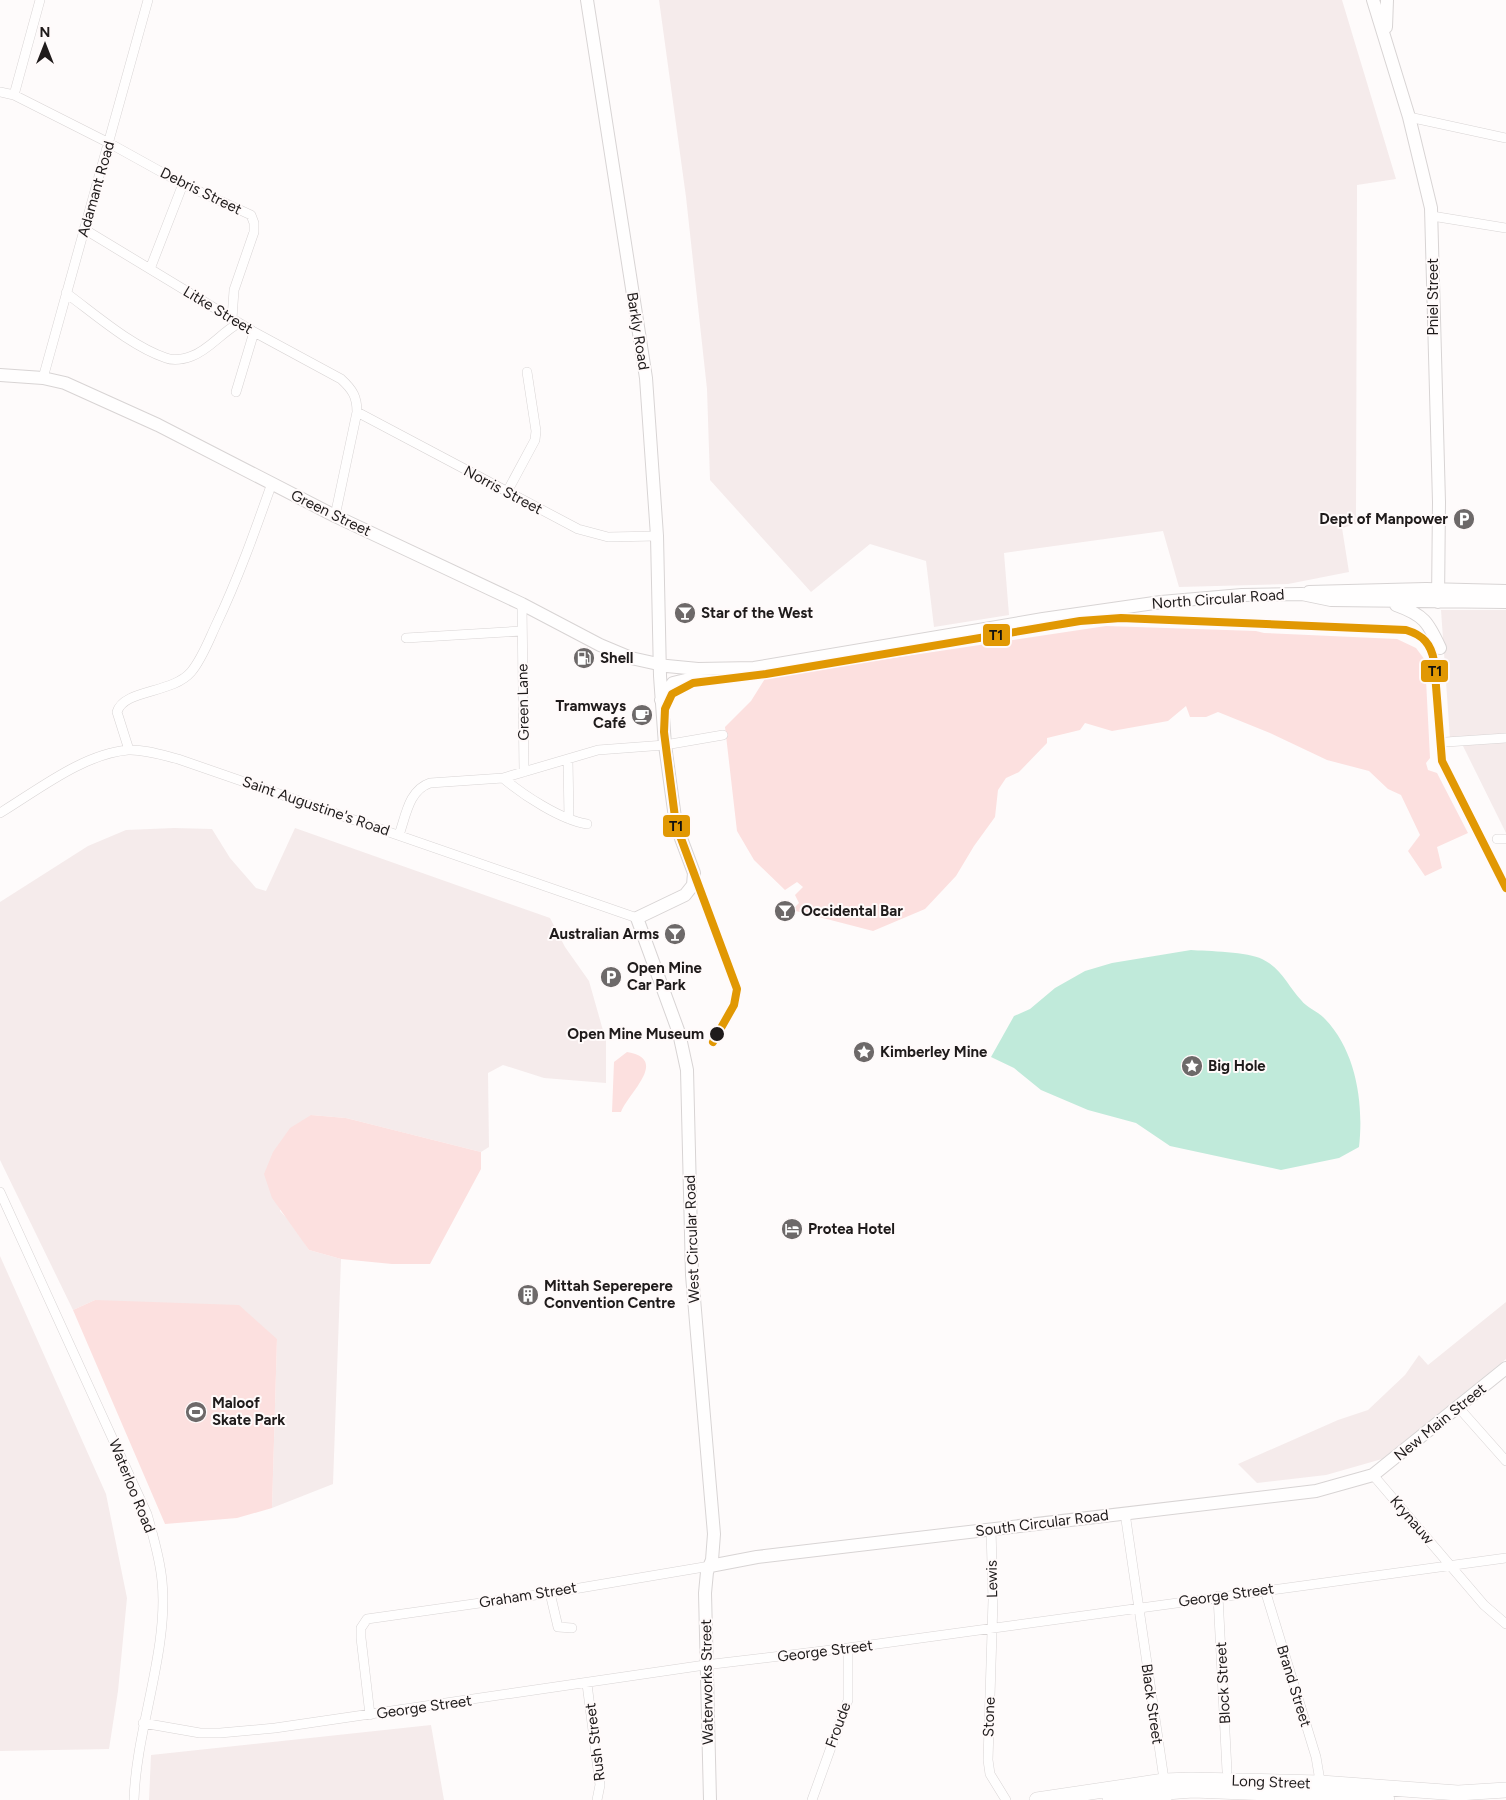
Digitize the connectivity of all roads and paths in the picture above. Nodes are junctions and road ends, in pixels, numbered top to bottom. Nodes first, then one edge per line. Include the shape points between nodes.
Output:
1 (40, 0) edge
2 (146, 0) edge
3 (587, 0) edge
4 (1373, 0) edge
5 (1387, 0) edge
6 (1394, 71) junction
7 (0, 92) edge
8 (14, 95) junction
9 (1409, 117) junction
10 (1506, 138) edge
11 (109, 143) junction
12 (182, 184) junction
13 (1432, 216) junction
14 (1506, 228) edge
15 (84, 230) junction
16 (150, 269) junction
17 (66, 293) junction
18 (235, 321) junction
19 (254, 332) junction
20 (527, 372) dead end
21 (0, 375) edge
22 (43, 378) junction
23 (236, 392) dead end
24 (357, 412) junction
25 (272, 484) junction
26 (507, 492) junction
27 (335, 516) junction
28 (657, 536) junction
29 (1506, 591) edge
30 (1302, 594) junction
31 (1438, 596) junction
32 (1385, 601) junction
33 (1506, 602) edge
34 (522, 604) junction
35 (522, 631) junction
36 (406, 638) dead end
37 (1440, 648) dead end
38 (659, 665) junction
39 (745, 669) junction
40 (661, 700) junction
41 (723, 736) dead end
42 (1506, 738) edge
43 (1446, 742) dead end
44 (665, 745) junction
45 (129, 750) junction
46 (568, 759) junction
47 (524, 772) junction
48 (503, 778) junction
49 (0, 813) edge
50 (570, 819) junction
51 (587, 824) dead end
52 (399, 835) junction
53 (637, 918) junction
54 (0, 1192) edge
55 (1506, 1368) edge
56 (1459, 1408) junction
57 (1506, 1461) edge
58 (1373, 1475) junction
59 (1125, 1513) junction
60 (991, 1530) junction
61 (1506, 1558) edge
62 (1451, 1565) junction
63 (710, 1566) junction
64 (1265, 1590) junction
65 (550, 1592) junction
66 (1218, 1596) junction
67 (1138, 1607) junction
68 (1506, 1624) edge
69 (572, 1628) dead end
70 (992, 1629) junction
71 (848, 1648) junction
72 (705, 1665) junction
73 (587, 1684) junction
74 (370, 1715) junction
75 (144, 1723) junction
76 (1228, 1770) dead end
77 (1506, 1790) edge
78 (1165, 1791) edge
79 (1322, 1793) edge
80 (134, 1800) edge
81 (597, 1800) edge
82 (710, 1800) edge
83 (812, 1800) edge
84 (1006, 1800) edge
85 (1037, 1800) edge
86 (1110, 1800) edge
87 (1387, 1800) edge

1 - 8 street
2 - 11 street, Adamant Road
3 - 28 street, Barkly Road via 646,378
4 - 6 street, Pniel Street
5 - 6 street via 1386,35
6 - 9 street, Pniel Street
7 - 8 street, Debris Street
8 - 11 street, Debris Street
9 - 10 street
9 - 13 street, Pniel Street
11 - 12 street, Debris Street
11 - 15 street, Adamant Road
12 - 16 street
12 - 18 street, Debris Street via 240,209 253,218 254,232 234,290
13 - 14 street
13 - 31 street, Pniel Street
15 - 16 street, Litke Street
15 - 17 street, Adamant Road
16 - 18 street, Litke Street
17 - 18 street via 144,348 167,359 180,360 200,353
17 - 22 street, Adamant Road
18 - 19 street, Litke Street
19 - 23 street
19 - 24 street, Litke Street via 341,379 352,389 357,400
20 - 26 street via 535,440
21 - 22 street, Green Street
22 - 25 street, Green Street via 65,383 158,425
24 - 26 street, Norris Street
24 - 27 street
25 - 27 street, Green Street
25 - 45 street via 234,587 191,672 169,687 130,697 119,706 117,712
26 - 28 street, Norris Street via 594,535
27 - 34 street, Green Street
28 - 38 street, Barkly Road
29 - 31 street
30 - 31 street, North Circular Road via 1319,590
30 - 32 street, North Circular Road via 1331,600
30 - 39 street, North Circular Road via 1161,602
31 - 32 street, North Circular Road
31 - 33 street
32 - 37 street via 1423,618
34 - 35 street, Green Lane
34 - 38 street, Green Street via 612,650
35 - 36 street
35 - 47 street, Green Lane
38 - 39 street, North Circular Road
38 - 40 street, Barkly Road
39 - 40 street via 683,678 673,683
40 - 44 street, Barkly Road
41 - 44 street
42 - 43 street
44 - 46 street via 614,748
44 - 53 street, Barkly Road via 676,825 694,880 692,888 680,899
45 - 49 street, Saint Augustine's Road via 91,759
45 - 52 street, Saint Augustine's Road via 178,759
46 - 47 street
46 - 50 street
47 - 48 street
48 - 50 street via 522,793
48 - 52 street via 420,786 414,792
50 - 51 street
52 - 53 street, Saint Augustine's Road
53 - 63 street, West Circular Road via 679,1033 687,1070 692,1284 714,1534
54 - 75 street, Waterloo Road via 147,1514 156,1546 162,1582 160,1620
55 - 56 street, New Main Street
56 - 57 street
56 - 58 street, New Main Street
58 - 59 street, South Circular Road via 1316,1491
58 - 62 street, Krynauw
59 - 60 street, South Circular Road
59 - 67 street, Black Street
60 - 63 street, South Circular Road via 757,1557
60 - 70 street, Lewis
61 - 62 street, George Street
62 - 64 street, George Street
62 - 68 street, Krynauw via 1484,1606
63 - 65 street, Graham Street
63 - 72 street, Waterworks Street via 705,1584
64 - 66 street, George Street
64 - 79 street, Brand Street via 1316,1757
65 - 69 street via 558,1627
65 - 74 street, Graham Street via 367,1619 361,1628 361,1638
66 - 67 street, George Street
66 - 76 street, Block Street
67 - 70 street, George Street
67 - 78 street, Black Street
70 - 71 street, George Street
70 - 84 street, Stone via 988,1760 990,1774
71 - 72 street, George Street
71 - 83 street, Froude via 848,1700
72 - 73 street, George Street
72 - 82 street, Waterworks Street
73 - 74 street, George Street
73 - 81 street, Rush Street via 600,1785
74 - 75 street, George Street via 220,1733 182,1731
75 - 80 street, Waterloo Road via 135,1768
77 - 79 highway, Long Street
78 - 79 highway, Long Street
78 - 85 highway, Long Street
78 - 86 highway, Long Street
79 - 87 highway, Long Street

